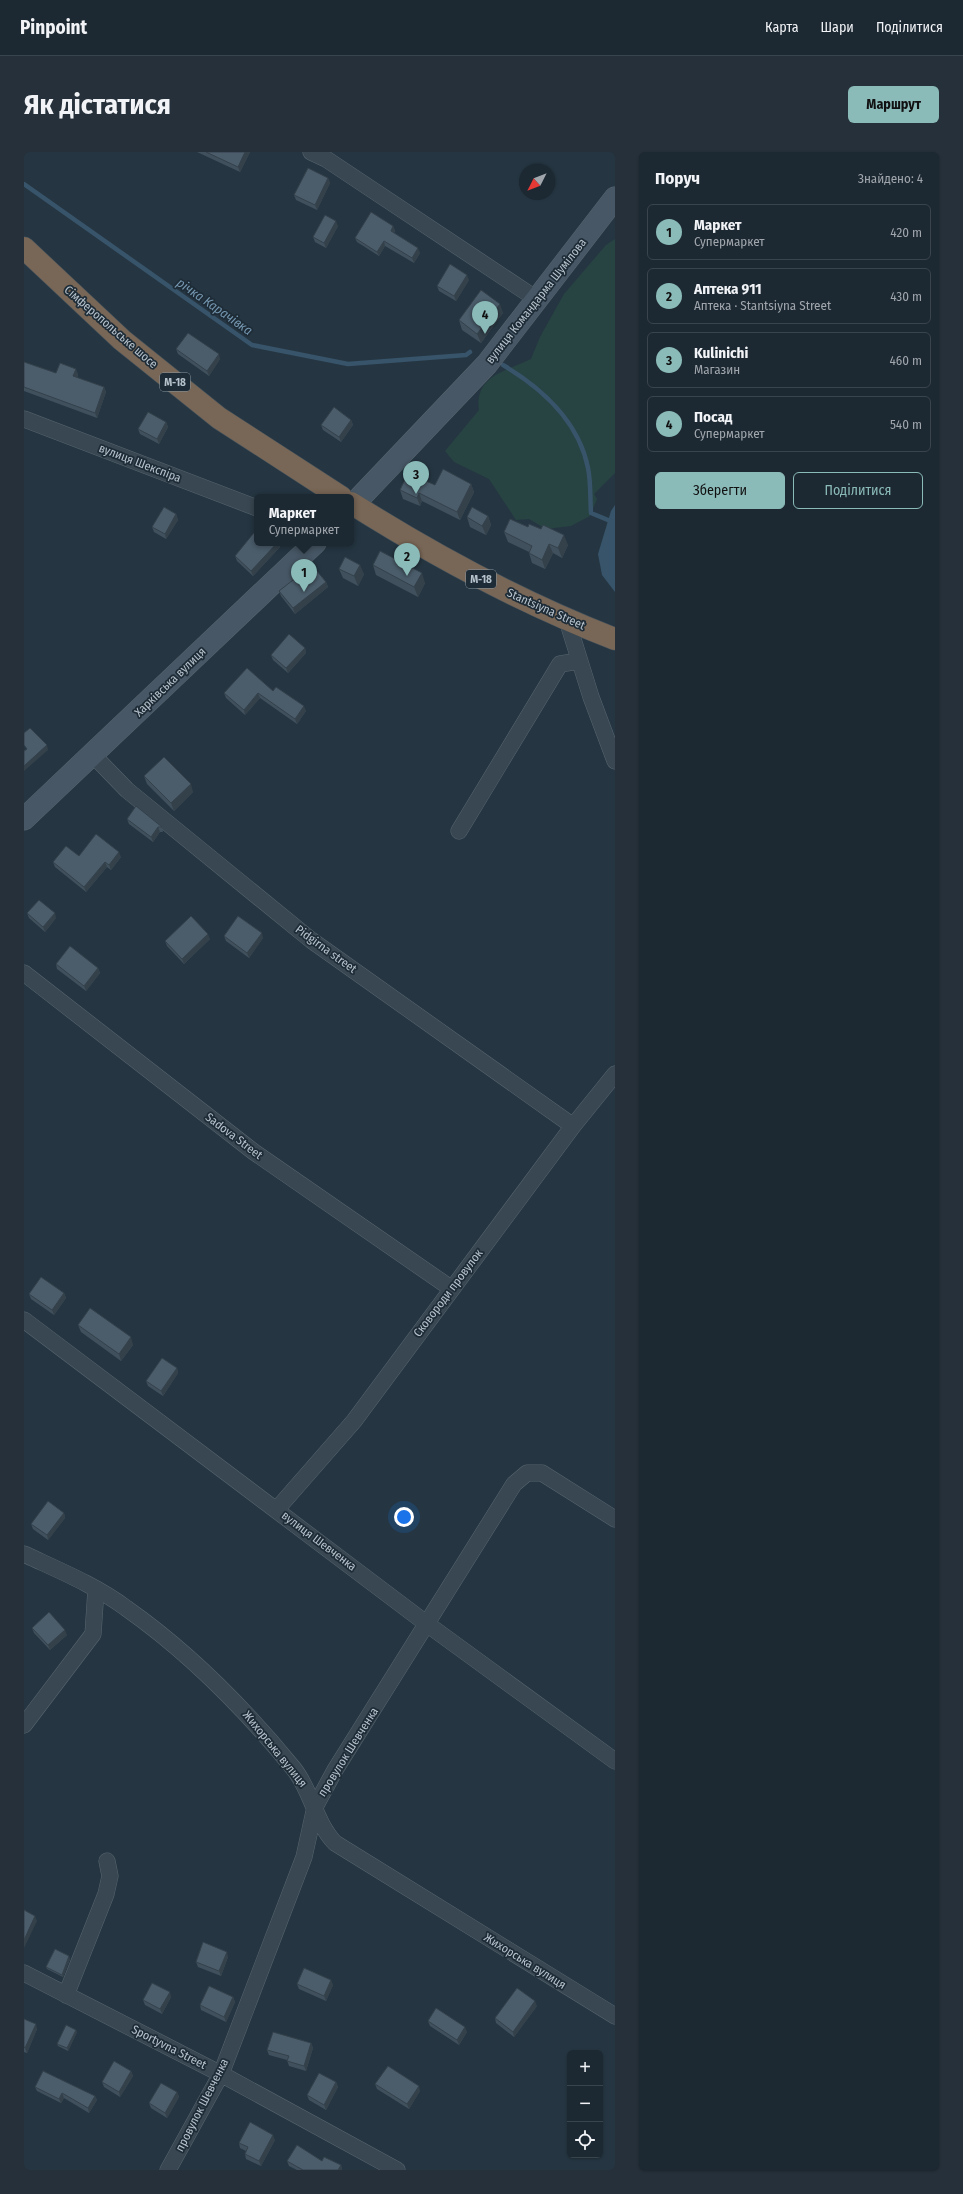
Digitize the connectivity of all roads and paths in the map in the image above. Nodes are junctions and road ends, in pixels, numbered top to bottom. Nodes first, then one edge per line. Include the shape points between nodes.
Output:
1 (311, 152) edge
2 (328, 155) edge
3 (615, 198) edge
4 (24, 248) edge
5 (538, 300) junction
6 (24, 419) edge
7 (335, 494) edge
8 (354, 498) edge
9 (354, 506) edge
10 (254, 507) edge
11 (312, 546) edge
12 (566, 620) junction
13 (615, 639) edge
14 (579, 661) junction
15 (93, 755) junction
16 (615, 761) edge
17 (24, 819) edge
18 (459, 831) dead end
19 (24, 973) edge
20 (615, 1074) edge
21 (573, 1126) junction
22 (452, 1289) junction
23 (24, 1320) edge
24 (277, 1509) junction
25 (615, 1518) edge
26 (24, 1554) edge
27 (96, 1589) junction
28 (428, 1624) junction
29 (24, 1725) edge
30 (615, 1760) edge
31 (315, 1807) junction
32 (107, 1861) dead end
33 (24, 1973) edge
34 (66, 1995) junction
35 (615, 2016) edge
36 (221, 2074) junction
37 (168, 2170) edge
38 (397, 2170) edge

1 - 2 street
2 - 5 street
3 - 5 street, вулиця Командарма Шумілова
4 - 7 highway, Сімферопольське шосе / М-18 via 122,340 219,418
5 - 8 street, вулиця Командарма Шумілова via 487,364
6 - 10 street, вулиця Шекспіра
9 - 12 highway, Stantsiyna Street / М-18 via 459,567
11 - 15 street, Харківська вулиця
12 - 13 highway, Stantsiyna Street / М-18
12 - 14 street
14 - 16 street
14 - 18 street via 560,664
15 - 17 street, Харківська вулиця
15 - 21 street, Pidgirna street via 127,790 311,940
19 - 22 street, Sadova Street via 254,1152
20 - 21 street, Сковороди провулок
21 - 22 street, Сковороди провулок
22 - 24 street, Сковороди провулок via 354,1421
23 - 24 street, вулиця Шевченка
24 - 28 street, вулиця Шевченка
25 - 28 street, провулок Шевченка via 542,1473 527,1473 514,1484
26 - 27 street, Жихорська вулиця
27 - 29 street via 93,1634
27 - 31 street, Жихорська вулиця via 125,1607 173,1644 246,1712 296,1771
28 - 30 street, вулиця Шевченка
28 - 31 street, провулок Шевченка via 335,1770
31 - 35 street, Жихорська вулиця via 323,1827 335,1843
31 - 36 street, провулок Шевченка via 304,1857
32 - 34 street via 110,1876 106,1894
33 - 34 street, Sportyvna Street
34 - 36 street, Sportyvna Street
36 - 37 street, провулок Шевченка
36 - 38 street, Sportyvna Street

